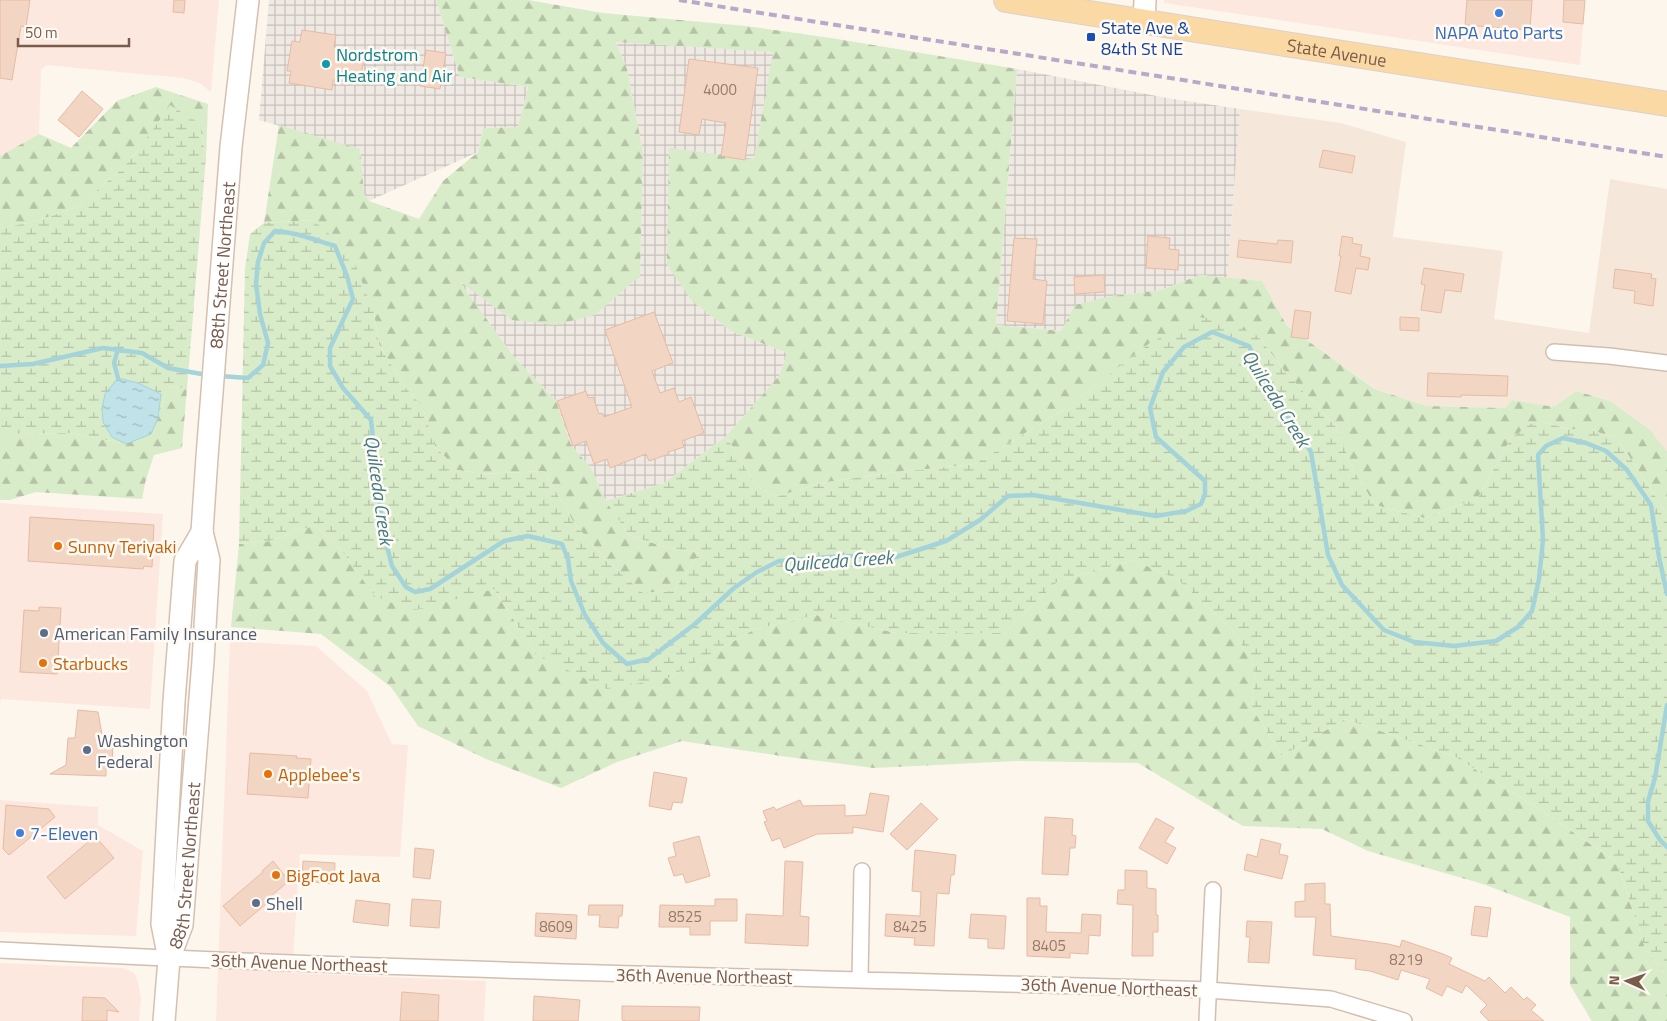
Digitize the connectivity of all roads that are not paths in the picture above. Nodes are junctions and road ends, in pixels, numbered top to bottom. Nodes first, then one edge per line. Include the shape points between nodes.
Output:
1 (248, 0) edge
2 (1006, 0) edge
3 (1145, 11) edge
4 (1667, 104) edge
5 (1554, 352) dead end
6 (1667, 363) edge
7 (202, 532) junction
8 (180, 608) junction
9 (202, 679) junction
10 (174, 701) junction
11 (192, 788) junction
12 (862, 871) dead end
13 (1213, 890) dead end
14 (0, 950) edge
15 (169, 959) junction
16 (860, 979) junction
17 (1208, 990) junction
18 (164, 1021) edge
19 (1207, 1021) edge
20 (1404, 1021) edge

1 - 7 main road, 88th Street Northeast via 231,147
2 - 3 main road, State Avenue
3 - 4 main road, State Avenue
5 - 6 street
7 - 8 main road, 88th Street Northeast via 185,561
7 - 9 main road, 88th Street Northeast via 209,560
8 - 9 main road via 192,625 190,666
8 - 10 main road, 88th Street Northeast
9 - 11 main road, 88th Street Northeast
10 - 11 main road via 186,706 185,774
10 - 15 main road, 88th Street Northeast via 162,924
11 - 15 main road, 88th Street Northeast via 182,925
12 - 16 street
13 - 17 street
14 - 15 street, 36th Avenue Northeast
15 - 16 street, 36th Avenue Northeast
15 - 18 main road, 88th Street Northeast
16 - 17 street, 36th Avenue Northeast
17 - 19 street
17 - 20 street, 36th Avenue Northeast via 1331,999

